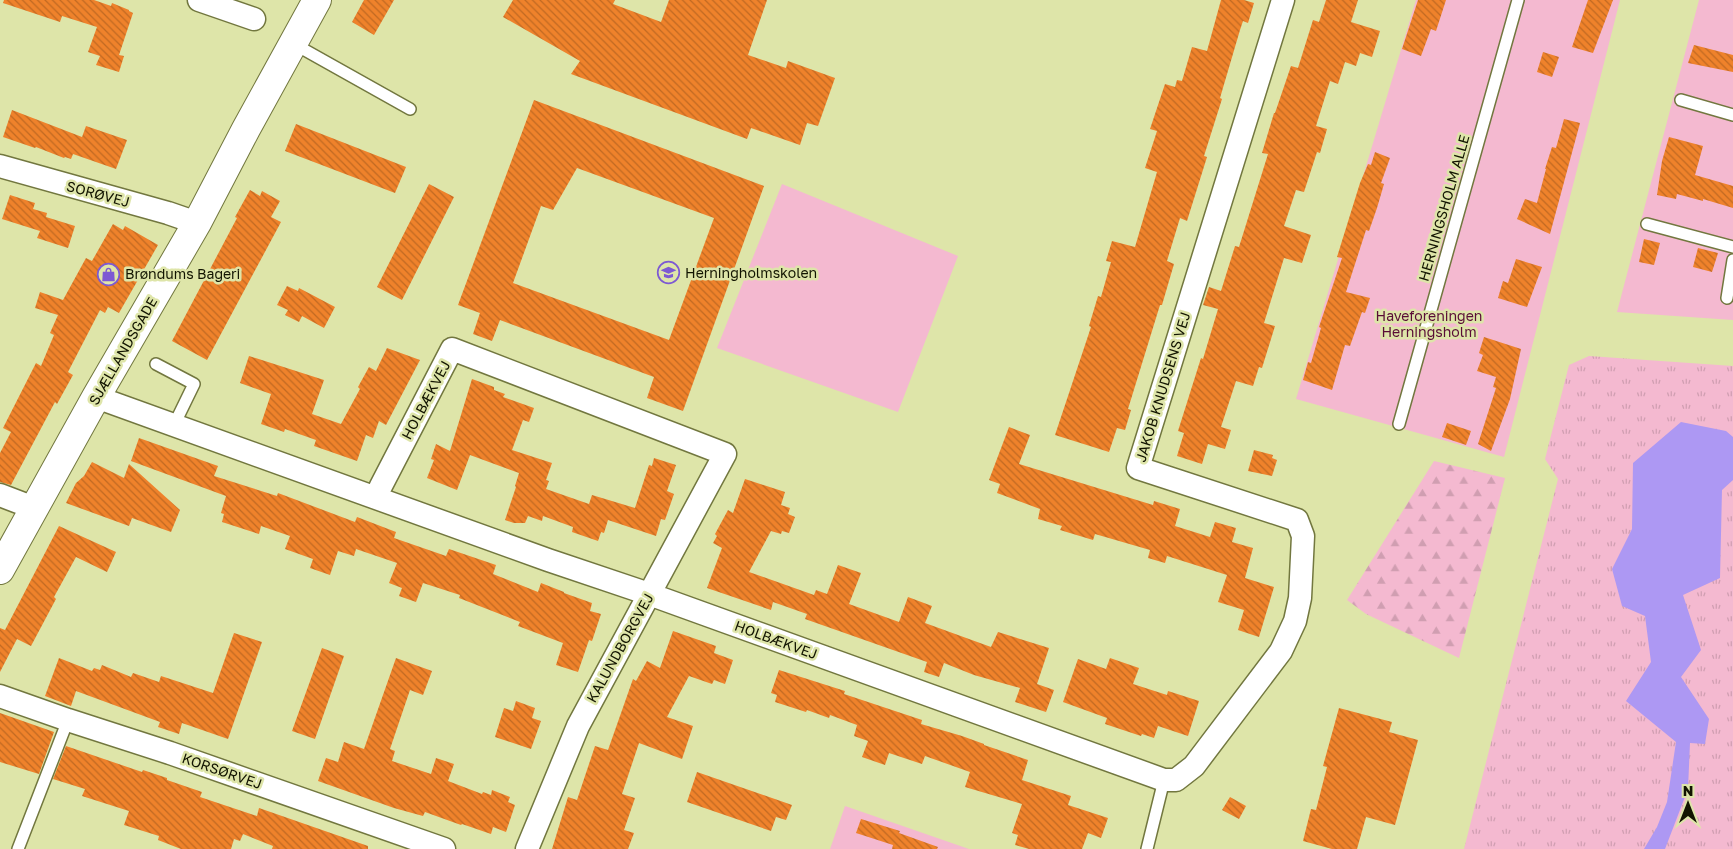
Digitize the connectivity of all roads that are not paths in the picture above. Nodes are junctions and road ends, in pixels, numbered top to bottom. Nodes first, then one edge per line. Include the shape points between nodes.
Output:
1 (199, 0) edge
2 (317, 0) edge
3 (1283, 0) edge
4 (1518, 0) edge
5 (254, 19) dead end
6 (294, 44) junction
7 (1681, 100) dead end
8 (410, 109) dead end
9 (1733, 114) edge
10 (0, 166) edge
11 (197, 223) junction
12 (1647, 224) dead end
13 (1733, 247) edge
14 (1733, 260) edge
15 (1727, 298) dead end
16 (156, 364) dead end
17 (96, 397) junction
18 (1399, 424) dead end
19 (174, 425) junction
20 (725, 454) joint
21 (0, 494) edge
22 (376, 497) junction
23 (34, 508) junction
24 (0, 570) edge
25 (649, 594) junction
26 (0, 696) edge
27 (68, 720) junction
28 (1170, 780) junction
29 (18, 849) edge
30 (444, 849) edge
31 (526, 849) edge
32 (1147, 849) edge

1 - 5 street
2 - 6 street, SJÆLLANDSGADE
3 - 28 street, JAKOB KNUDSENS VEJ via 1138,468 1296,520 1303,536 1300,598 1281,651 1194,766
4 - 18 lane, HERNINGSHOLM ALLE
6 - 8 lane
6 - 11 street, SJÆLLANDSGADE
7 - 9 lane
10 - 11 street, SORØVEJ
11 - 17 street, SJÆLLANDSGADE
12 - 13 lane
14 - 15 lane
16 - 19 lane via 194,384
17 - 19 street, HOLBÆKVEJ
17 - 23 street, SJÆLLANDSGADE
19 - 22 street, HOLBÆKVEJ
20 - 22 street, HOLBÆKVEJ via 452,349
20 - 25 street, KALUNDBORGVEJ
21 - 23 street
22 - 25 street, HOLBÆKVEJ
23 - 24 street, SJÆLLANDSGADE
25 - 28 street, HOLBÆKVEJ
25 - 31 street, KALUNDBORGVEJ via 578,726
26 - 27 street, KORSØRVEJ
27 - 29 lane
27 - 30 street, KORSØRVEJ
28 - 32 lane

